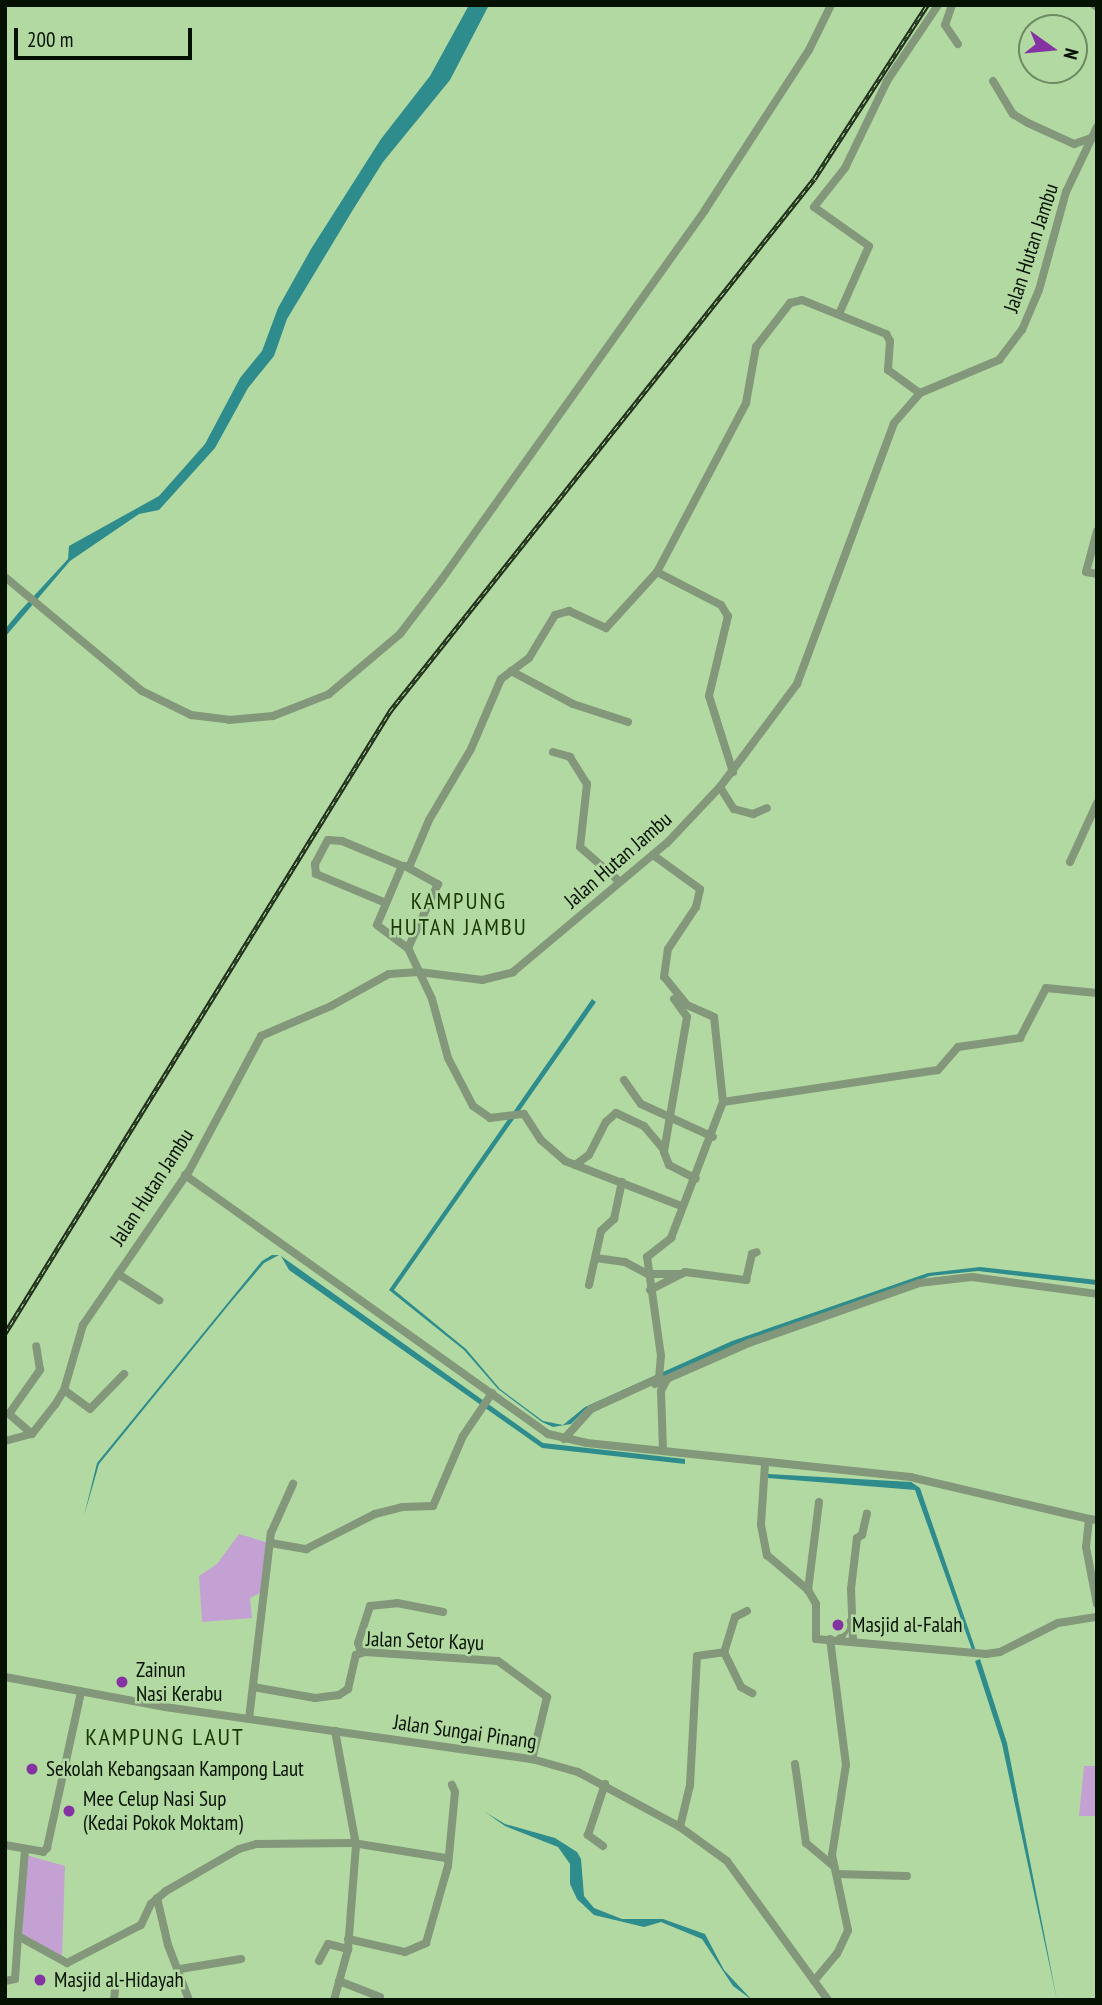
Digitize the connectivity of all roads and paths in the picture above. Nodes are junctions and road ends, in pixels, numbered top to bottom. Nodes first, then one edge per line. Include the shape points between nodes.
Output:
1 (831, 5) edge
2 (937, 5) edge
3 (953, 5) edge
4 (958, 44) dead end
5 (993, 81) dead end
6 (1097, 127) edge
7 (1091, 138) junction
8 (839, 314) junction
9 (920, 393) junction
10 (1097, 531) edge
11 (657, 572) junction
12 (1097, 574) edge
13 (5, 577) edge
14 (511, 671) junction
15 (628, 722) dead end
16 (553, 752) dead end
17 (733, 772) junction
18 (720, 788) junction
19 (1097, 803) edge
20 (767, 808) dead end
21 (653, 855) junction
22 (1070, 862) dead end
23 (406, 865) junction
24 (619, 881) junction
25 (386, 903) junction
26 (408, 948) junction
27 (419, 972) junction
28 (664, 977) junction
29 (1097, 993) edge
30 (624, 1080) dead end
31 (723, 1102) junction
32 (669, 1119) junction
33 (713, 1137) junction
34 (663, 1149) junction
35 (575, 1165) junction
36 (185, 1175) junction
37 (696, 1179) junction
38 (622, 1182) junction
39 (681, 1206) junction
40 (757, 1252) dead end
41 (596, 1258) junction
42 (118, 1274) junction
43 (648, 1274) junction
44 (681, 1274) junction
45 (589, 1285) dead end
46 (650, 1290) junction
47 (1097, 1294) edge
48 (159, 1300) dead end
49 (36, 1346) dead end
50 (124, 1374) dead end
51 (660, 1380) junction
52 (64, 1390) junction
53 (492, 1393) junction
54 (32, 1434) junction
55 (564, 1439) junction
56 (5, 1441) edge
57 (663, 1451) junction
58 (765, 1464) junction
59 (293, 1484) dead end
60 (819, 1502) dead end
61 (867, 1514) dead end
62 (1093, 1520) edge
63 (271, 1543) junction
64 (808, 1590) junction
65 (1097, 1604) edge
66 (747, 1611) dead end
67 (443, 1612) dead end
68 (1097, 1617) edge
69 (852, 1619) junction
70 (834, 1639) junction
71 (853, 1640) junction
72 (361, 1652) junction
73 (724, 1652) junction
74 (5, 1677) edge
75 (253, 1687) junction
76 (81, 1692) junction
77 (752, 1693) dead end
78 (249, 1719) junction
79 (335, 1731) junction
80 (532, 1759) junction
81 (795, 1764) dead end
82 (605, 1784) junction
83 (452, 1785) dead end
84 (680, 1827) junction
85 (5, 1845) edge
86 (356, 1845) junction
87 (603, 1846) dead end
88 (24, 1850) junction
89 (446, 1858) junction
90 (835, 1870) junction
91 (907, 1877) dead end
92 (157, 1898) junction
93 (18, 1936) junction
94 (348, 1939) junction
95 (348, 1949) junction
96 (241, 1959) dead end
97 (319, 1961) dead end
98 (180, 1969) junction
99 (814, 1980) junction
100 (5, 1981) edge
101 (339, 1981) junction
102 (380, 1997) dead end
103 (189, 2000) edge
104 (334, 2000) edge
105 (828, 2000) edge

1 - 13 street via 809,50 705,210 434,590 382,652 329,694 273,716 229,720 191,715 142,691
2 - 8 street via 887,81 845,168 814,207 869,246
3 - 4 street via 945,25
5 - 7 street via 1013,114 1028,123 1074,144
6 - 7 street, Jalan Hutan Jambu
7 - 9 street, Jalan Hutan Jambu via 1066,192 1031,315 1010,348 978,372
8 - 9 street via 886,334 890,341 888,370
8 - 11 street via 794,301 756,347 746,403
9 - 17 street, Jalan Hutan Jambu via 887,435 797,684
10 - 12 street via 1086,572
11 - 14 street via 606,628 569,611 558,611 529,658
11 - 17 street via 721,605 728,616 709,696
14 - 15 street via 573,704
14 - 23 street via 498,686 471,749
16 - 24 street via 570,757 587,783 580,847
17 - 18 street, Jalan Hutan Jambu
18 - 20 street via 726,803 739,812 758,814
18 - 21 street, Jalan Hutan Jambu
19 - 22 street
21 - 24 street, Jalan Hutan Jambu
21 - 28 street via 698,884 701,895 668,949
23 - 25 street
23 - 25 street via 332,838 314,863 316,874
23 - 26 street via 438,884
24 - 27 street, Jalan Hutan Jambu via 541,951 503,977 482,980
25 - 26 street via 377,925
26 - 27 street
27 - 35 street via 432,999 448,1058 473,1106 490,1118 520,1114 531,1119 550,1151
27 - 36 street, Jalan Hutan Jambu via 389,974 331,1006 261,1036
28 - 31 street via 687,1005 714,1017
28 - 32 street via 687,1017
29 - 31 street via 1046,988 1020,1038 958,1047 938,1070
30 - 32 street via 633,1098
31 - 33 street
32 - 33 street
32 - 34 street
33 - 37 street
34 - 35 street via 644,1126 616,1113 606,1122 589,1155
34 - 37 street via 669,1165
35 - 38 street
36 - 42 street, Jalan Hutan Jambu
36 - 53 street
37 - 39 street
38 - 39 street
38 - 41 street via 618,1208 602,1229
39 - 43 street via 671,1238 648,1252
40 - 44 street via 752,1254 746,1280
41 - 43 street via 625,1262
41 - 45 street
42 - 48 street
42 - 52 street, Jalan Hutan Jambu via 83,1325
43 - 44 street
43 - 46 street
44 - 46 street
46 - 51 street
47 - 51 street via 972,1277 919,1283
49 - 54 street via 40,1370 9,1414
50 - 52 street via 90,1409
51 - 55 street via 591,1409
51 - 57 street
52 - 54 street, Jalan Hutan Jambu
53 - 55 street via 542,1431
53 - 63 street via 463,1436 433,1506 375,1514 306,1549
54 - 56 street
55 - 57 street
57 - 58 street
58 - 62 street via 910,1476
58 - 64 street via 761,1525 767,1555
59 - 63 street via 278,1512
60 - 64 street
61 - 69 street via 857,1538
62 - 65 street via 1086,1546
63 - 75 street
64 - 70 street via 816,1604 816,1639
66 - 73 street via 735,1617
67 - 72 street via 397,1603 370,1606 358,1643
68 - 71 street via 1037,1631 1000,1653
69 - 70 street
69 - 71 street
70 - 71 street
70 - 90 street via 846,1765 833,1842
72 - 75 street, Jalan Setor Kayu via 355,1658 348,1689 340,1695 314,1698
72 - 80 street, Jalan Setor Kayu via 486,1659 511,1667 526,1685 547,1698
73 - 77 street via 741,1687
73 - 84 street via 697,1656 691,1785
74 - 76 street, Jalan Sungai Pinang
75 - 78 street
76 - 78 street, Jalan Sungai Pinang
76 - 88 street via 47,1847 43,1852
78 - 79 street, Jalan Sungai Pinang
79 - 80 street, Jalan Sungai Pinang
79 - 86 street
80 - 82 street, Jalan Sungai Pinang
81 - 90 street via 806,1843
82 - 84 street, Jalan Sungai Pinang
82 - 87 street via 589,1832 590,1840
83 - 89 street via 456,1792
84 - 99 street, Jalan Sungai Pinang via 727,1861 747,1883
85 - 88 street
86 - 89 street
86 - 92 street via 257,1844 239,1849
86 - 94 street
88 - 93 street
89 - 94 street via 443,1887 422,1947 405,1952
90 - 91 street
90 - 99 street via 848,1930 837,1954
92 - 93 street via 141,1925 67,1963
92 - 98 street via 168,1945
93 - 100 street via 15,1979
94 - 95 street
95 - 97 street via 328,1944
95 - 101 street
96 - 98 street
98 - 103 street
99 - 105 street, Jalan Sungai Pinang
101 - 102 street
101 - 104 street

